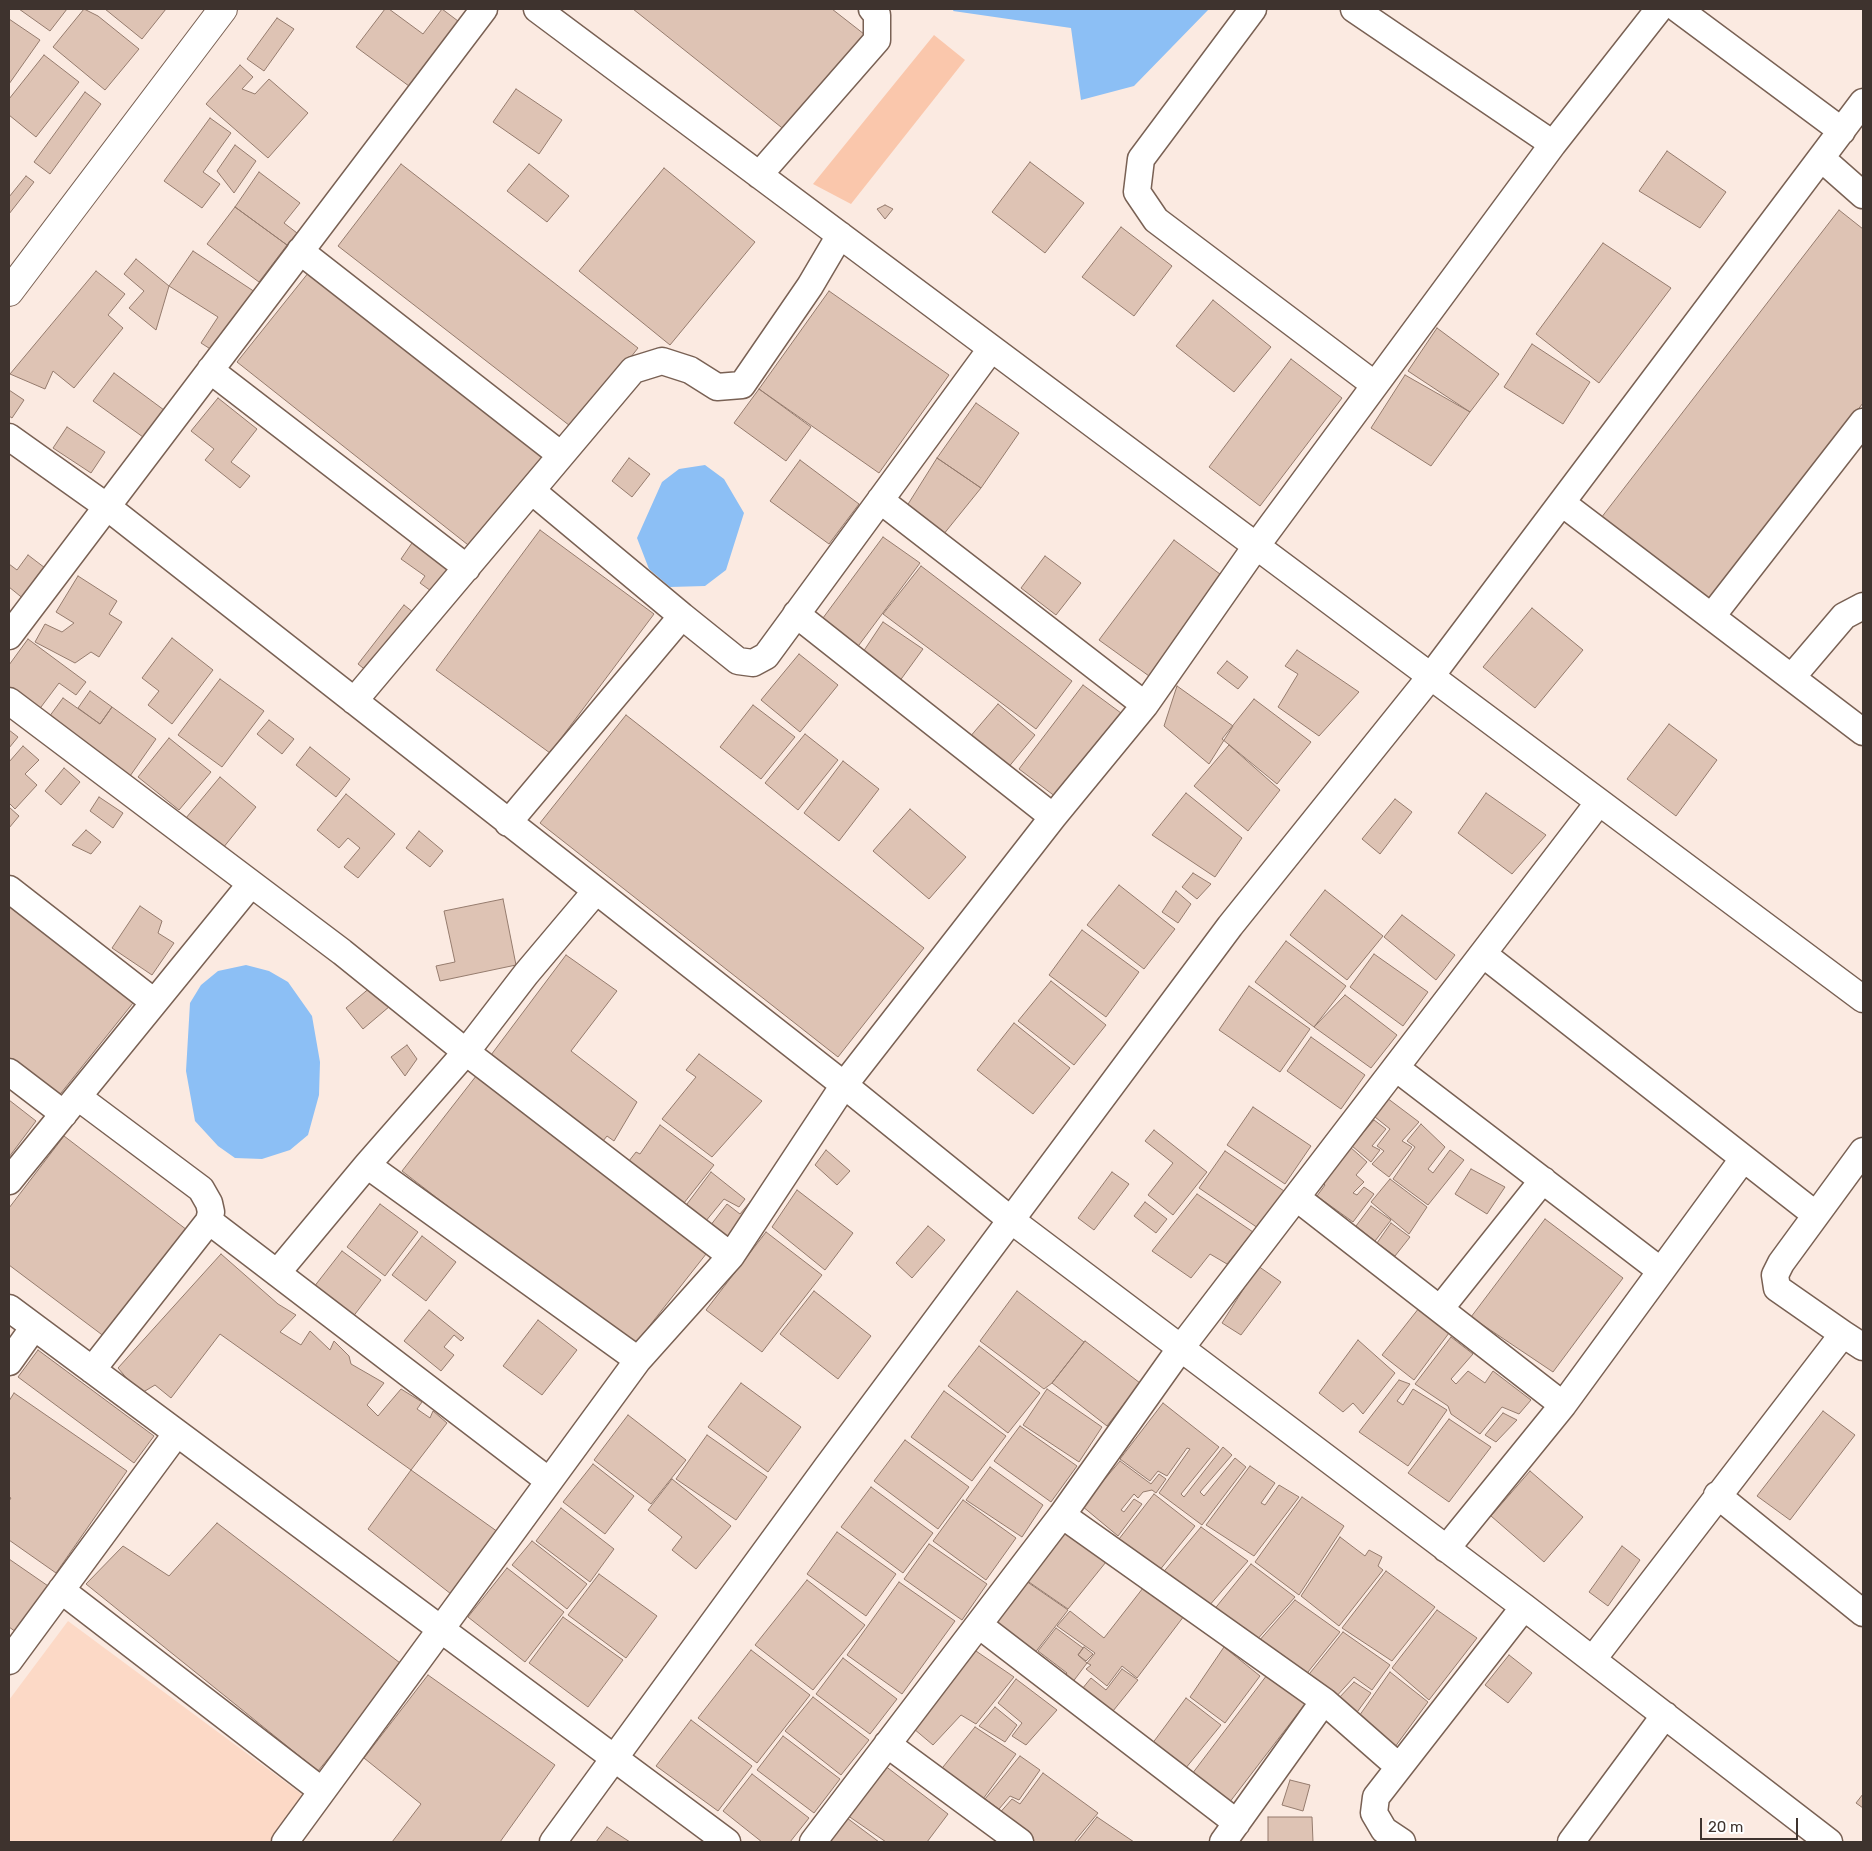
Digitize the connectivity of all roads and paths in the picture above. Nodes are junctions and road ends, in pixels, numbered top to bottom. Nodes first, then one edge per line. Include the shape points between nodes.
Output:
1 (484, 9) edge
2 (537, 9) edge
3 (872, 9) edge
4 (1253, 9) edge
5 (1354, 9) edge
6 (1658, 9) edge
7 (1678, 9) edge
8 (217, 11) edge
9 (1863, 102) edge
10 (1842, 131) junction
11 (1553, 144) junction
12 (1821, 158) junction
13 (759, 175) junction
14 (1863, 195) edge
15 (840, 235) junction
16 (300, 251) junction
17 (9, 292) edge
18 (991, 349) junction
19 (210, 370) junction
20 (1375, 385) junction
21 (1863, 422) edge
22 (9, 437) edge
23 (561, 455) junction
24 (532, 490) junction
25 (880, 500) junction
26 (1562, 503) junction
27 (106, 506) junction
28 (1257, 545) junction
29 (467, 568) junction
30 (1863, 606) edge
31 (796, 614) junction
32 (682, 616) junction
33 (1712, 616) junction
34 (9, 636) edge
35 (1431, 676) junction
36 (1792, 677) junction
37 (9, 701) edge
38 (354, 701) junction
39 (1145, 704) junction
40 (1863, 732) edge
41 (1599, 802) junction
42 (1053, 817) junction
43 (508, 823) junction
44 (250, 885) junction
45 (9, 889) edge
46 (596, 891) junction
47 (1483, 954) junction
48 (1863, 999) edge
49 (154, 1002) junction
50 (466, 1052) junction
51 (1396, 1068) junction
52 (9, 1072) edge
53 (844, 1085) junction
54 (71, 1105) junction
55 (1863, 1151) edge
56 (1743, 1159) junction
57 (367, 1164) junction
58 (1543, 1180) junction
59 (9, 1181) edge
60 (1297, 1198) junction
61 (1816, 1215) junction
62 (1011, 1220) junction
63 (209, 1221) junction
64 (731, 1256) junction
65 (1661, 1271) junction
66 (277, 1273) junction
67 (9, 1308) edge
68 (1440, 1309) junction
69 (34, 1327) junction
70 (1853, 1341) edge
71 (1180, 1349) junction
72 (638, 1360) junction
73 (9, 1362) edge
74 (92, 1370) junction
75 (1563, 1404) junction
76 (177, 1433) junction
77 (549, 1482) junction
78 (1718, 1495) junction
79 (1062, 1514) junction
80 (1446, 1549) junction
81 (61, 1590) junction
82 (1524, 1607) junction
83 (1863, 1614) edge
84 (979, 1624) junction
85 (441, 1629) junction
86 (11, 1653) edge
87 (1593, 1659) junction
88 (1324, 1702) junction
89 (1665, 1715) junction
90 (888, 1744) junction
91 (616, 1759) junction
92 (1398, 1766) junction
93 (322, 1791) junction
94 (1230, 1832) edge
95 (285, 1842) edge
96 (553, 1842) edge
97 (726, 1842) edge
98 (813, 1842) edge
99 (1020, 1842) edge
100 (1402, 1842) edge
101 (1571, 1842) edge
102 (1830, 1842) edge

1 - 16 street
2 - 13 street
3 - 13 street via 877,15 877,40
4 - 20 street via 1141,159 1137,192 1156,220
5 - 11 street
6 - 11 street
7 - 10 street
8 - 17 street
9 - 10 street
10 - 12 street
11 - 20 street
12 - 14 street
12 - 26 street
13 - 15 street
15 - 18 street
15 - 23 street via 810,286 742,385 717,387 690,370 662,360 632,370
16 - 19 street
16 - 23 street
18 - 25 street
18 - 28 street
19 - 27 street
19 - 29 street
20 - 28 street
21 - 33 street
22 - 27 street
23 - 24 street
24 - 29 street
24 - 32 street
25 - 31 street
25 - 39 street
26 - 33 street
26 - 35 street
27 - 34 street
27 - 38 street
28 - 35 street
28 - 39 street
29 - 38 street
30 - 36 street via 1844,616
31 - 32 street via 766,656 753,663 738,661
31 - 42 street
32 - 43 street
33 - 36 street
35 - 41 street
35 - 62 street via 1230,926
36 - 40 street
37 - 44 street
38 - 43 street
39 - 42 street
41 - 47 street
41 - 48 street
42 - 53 street
43 - 46 street
44 - 49 street
44 - 50 street via 342,952
45 - 49 street
46 - 50 street
46 - 53 street
47 - 51 street
47 - 56 street
49 - 54 street
50 - 57 street
50 - 64 street
51 - 58 street
51 - 60 street
52 - 54 street
53 - 62 street
53 - 64 street
54 - 59 street
54 - 63 street via 201,1190 209,1203
55 - 61 street
56 - 61 street
56 - 65 street
57 - 66 street
57 - 72 street
58 - 65 street
58 - 68 street
60 - 68 street
60 - 71 street
61 - 70 street via 1781,1263 1776,1275 1777,1288
62 - 71 street
62 - 91 street
63 - 66 street
63 - 74 street
64 - 72 street
65 - 75 street
66 - 77 street
67 - 69 street
68 - 75 street
69 - 73 street
69 - 74 street
70 - 78 street
71 - 79 street
71 - 80 street
72 - 77 street
74 - 76 street
75 - 80 street
76 - 81 street
76 - 85 street
77 - 85 street
78 - 83 street
78 - 87 street
79 - 84 street
79 - 88 street
80 - 82 street
81 - 86 street
81 - 93 street
82 - 87 street
82 - 92 street
84 - 90 street
84 - 94 street
85 - 91 street
85 - 93 street
87 - 89 street
88 - 92 street
88 - 94 street
89 - 101 street
89 - 102 street
90 - 98 street
90 - 99 street
91 - 96 street
91 - 97 street
92 - 100 street via 1376,1797 1374,1812 1384,1830
93 - 95 street

